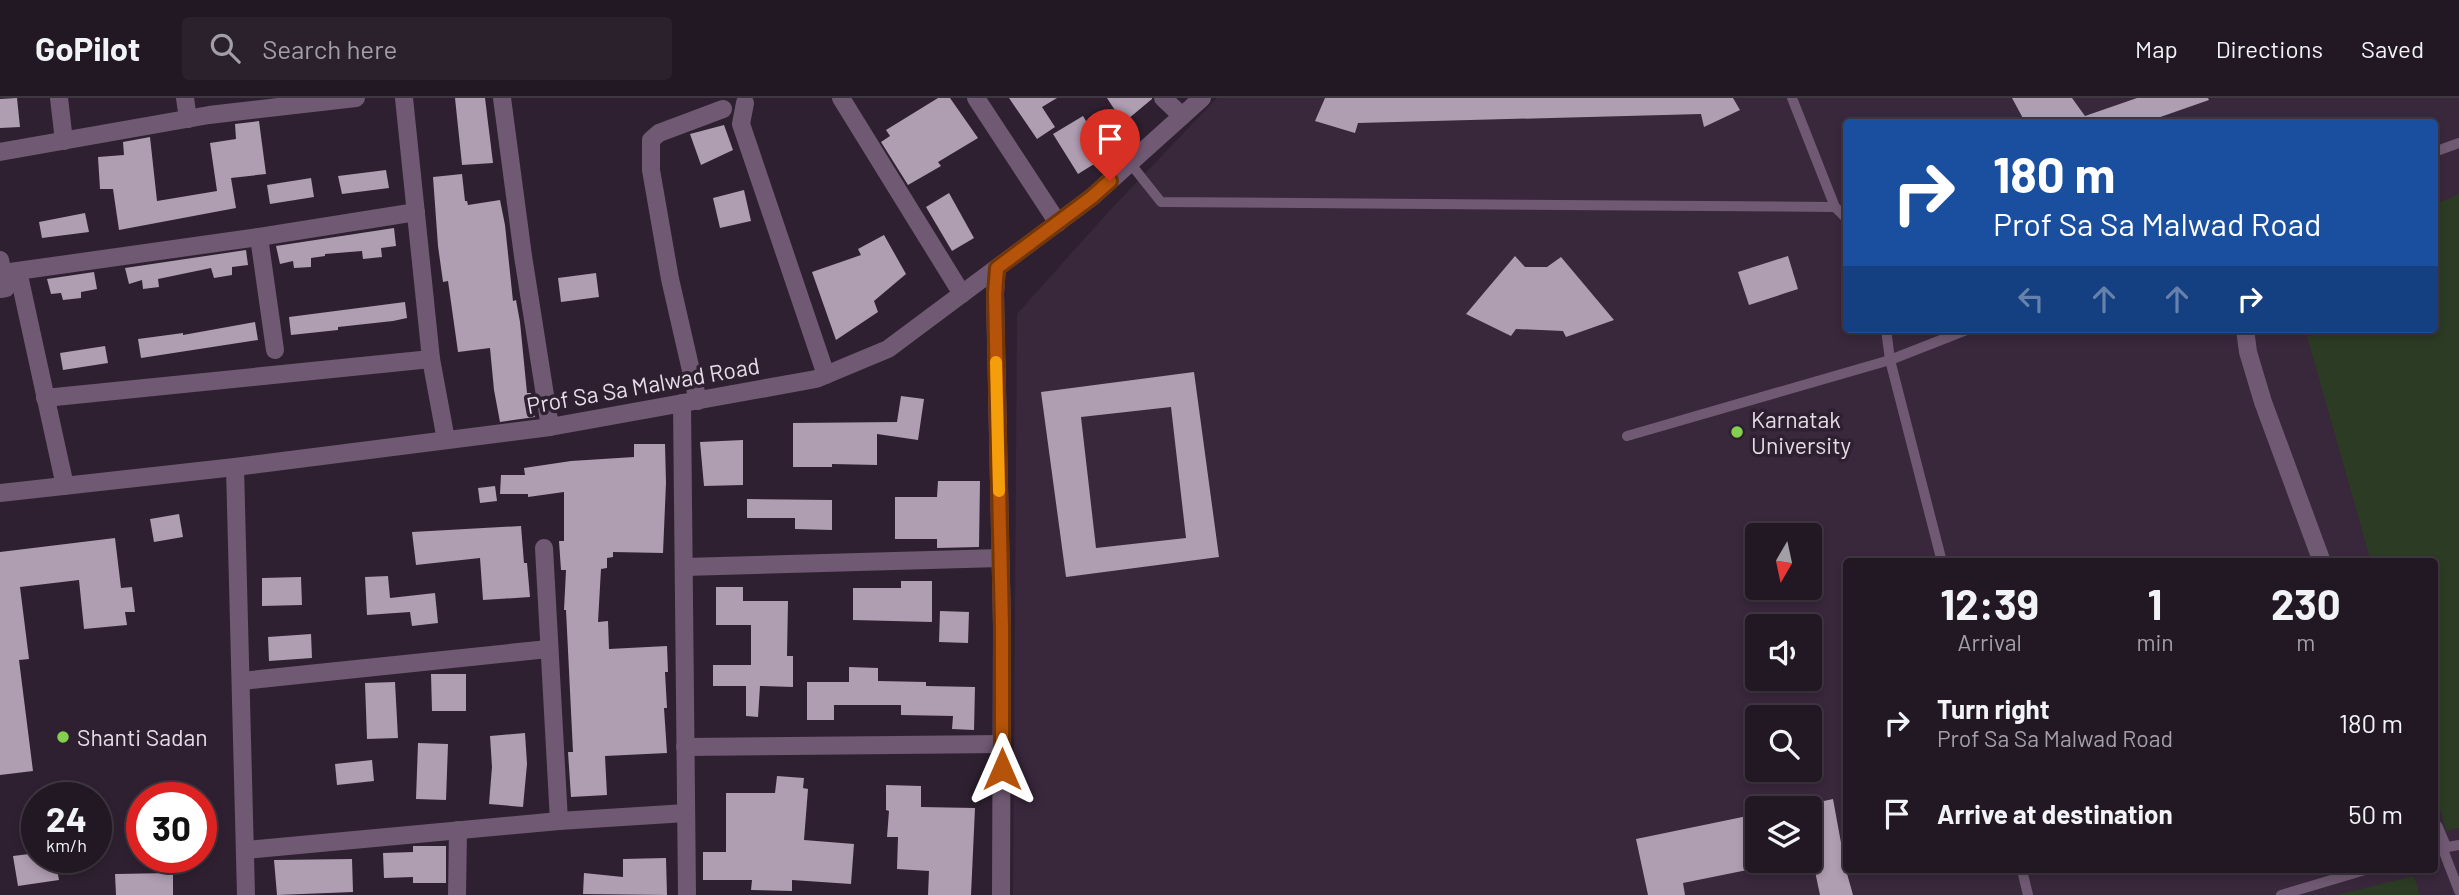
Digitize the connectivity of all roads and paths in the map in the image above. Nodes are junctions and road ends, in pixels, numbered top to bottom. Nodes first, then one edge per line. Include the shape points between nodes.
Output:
1 (59, 98) edge
2 (185, 98) edge
3 (356, 98) edge
4 (404, 98) edge
5 (502, 98) edge
6 (841, 98) edge
7 (976, 98) edge
8 (1163, 98) edge
9 (1202, 98) edge
10 (1792, 98) edge
11 (289, 102) edge
12 (719, 103) edge
13 (745, 103) dead end
14 (1182, 116) junction
15 (188, 119) junction
16 (740, 124) junction
17 (64, 141) junction
18 (2459, 143) edge
19 (2438, 151) edge
20 (0, 152) edge
21 (1130, 163) junction
22 (1835, 207) junction
23 (416, 212) junction
24 (1843, 215) edge
25 (1058, 223) junction
26 (259, 237) junction
27 (997, 268) junction
28 (5, 273) edge
29 (962, 294) junction
30 (1887, 333) edge
31 (1959, 333) edge
32 (2246, 333) edge
33 (275, 350) dead end
34 (431, 359) junction
35 (1890, 360) junction
36 (826, 375) junction
37 (46, 398) junction
38 (690, 402) junction
39 (550, 427) junction
40 (1627, 436) dead end
41 (446, 440) junction
42 (236, 467) junction
43 (65, 486) junction
44 (0, 493) edge
45 (544, 548) dead end
46 (1000, 558) junction
47 (1941, 558) edge
48 (2321, 558) edge
49 (684, 567) junction
50 (548, 649) junction
51 (241, 681) junction
52 (1002, 744) junction
53 (685, 747) junction
54 (686, 813) junction
55 (559, 821) junction
56 (458, 830) junction
57 (2445, 847) edge
58 (245, 850) junction
59 (2023, 873) edge
60 (2355, 873) edge
61 (2459, 891) edge
62 (246, 895) edge
63 (457, 895) edge
64 (687, 895) edge
65 (1001, 895) edge
66 (2028, 895) edge
67 (2281, 895) edge

1 - 17 street
2 - 15 street
3 - 11 street
4 - 23 street
5 - 39 street
6 - 29 street
7 - 25 street
8 - 14 street
9 - 14 street, Prof Sa Sa Malwad Road
10 - 22 lane
11 - 15 street
12 - 16 street via 732,122
12 - 38 street via 651,140 651,170
13 - 16 street
14 - 21 street, Prof Sa Sa Malwad Road
15 - 17 street
16 - 36 street
17 - 20 street
18 - 19 lane
21 - 22 lane via 1161,202
21 - 25 street, Prof Sa Sa Malwad Road
22 - 24 lane
23 - 26 street
23 - 34 street
25 - 27 street, Prof Sa Sa Malwad Road
26 - 28 street
26 - 33 street
27 - 29 street, Prof Sa Sa Malwad Road
27 - 46 street
28 - 37 street
29 - 36 street, Prof Sa Sa Malwad Road via 888,349
30 - 35 lane
31 - 35 lane
32 - 48 street via 2263,402
34 - 37 street
34 - 41 street
35 - 40 lane
35 - 47 lane
36 - 38 street, Prof Sa Sa Malwad Road
37 - 43 street
38 - 39 street, Prof Sa Sa Malwad Road
38 - 49 street
39 - 41 street, Prof Sa Sa Malwad Road
41 - 42 street, Prof Sa Sa Malwad Road
42 - 43 street, Prof Sa Sa Malwad Road
42 - 51 street
43 - 44 street, Prof Sa Sa Malwad Road
45 - 50 street
46 - 49 street
46 - 52 street
49 - 53 street
50 - 51 street
50 - 55 street
51 - 58 street
52 - 53 street
52 - 65 street
53 - 54 street
54 - 55 street
54 - 64 street
55 - 56 street
56 - 58 street
56 - 63 street
57 - 61 lane
58 - 62 street
59 - 66 lane
60 - 67 lane

